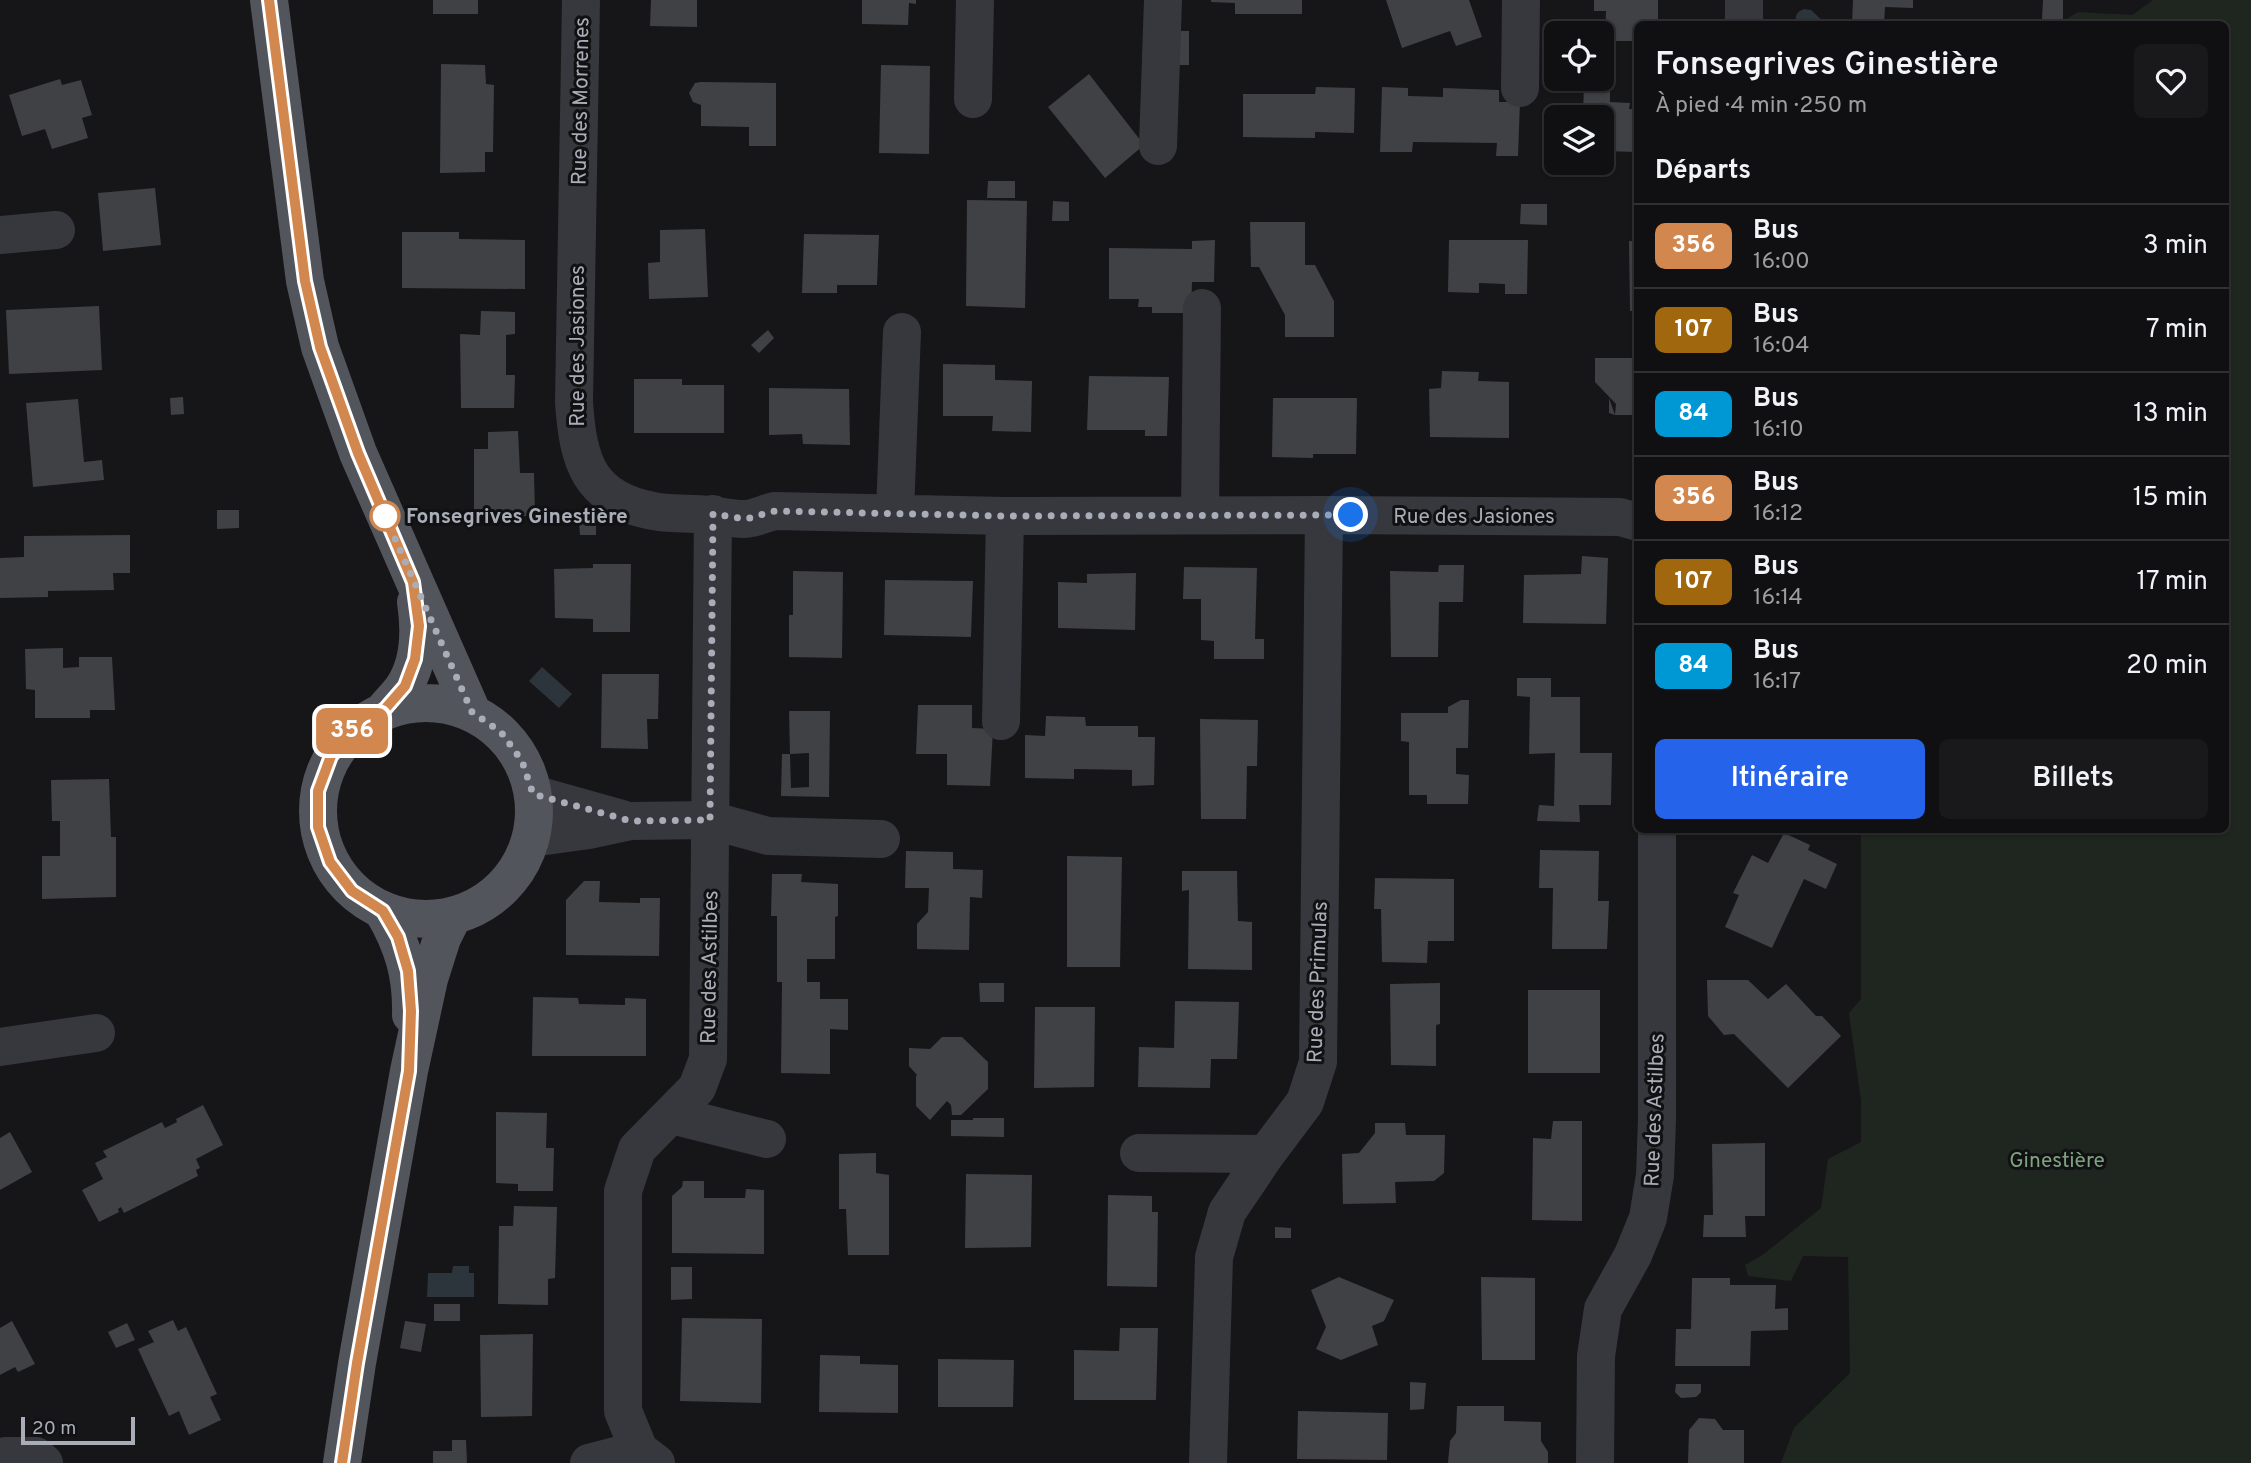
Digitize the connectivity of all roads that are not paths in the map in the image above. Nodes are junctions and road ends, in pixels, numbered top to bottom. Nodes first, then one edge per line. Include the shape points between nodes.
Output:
1 (270, 0) edge
2 (581, 0) edge
3 (975, 0) edge
4 (1163, 0) edge
5 (1521, 0) edge
6 (1744, 0) edge
7 (1744, 21) edge
8 (1521, 88) dead end
9 (973, 99) dead end
10 (1157, 146) dead end
11 (579, 202) joint
12 (56, 230) dead end
13 (0, 235) edge
14 (1202, 308) dead end
15 (902, 332) dead end
16 (895, 512) junction
17 (713, 514) junction
18 (1200, 515) junction
19 (1324, 515) junction
20 (1005, 516) junction
21 (1634, 521) edge
22 (413, 582) junction
23 (385, 709) junction
24 (472, 712) junction
25 (1001, 721) dead end
26 (533, 794) junction
27 (710, 820) junction
28 (631, 821) junction
29 (1657, 833) edge
30 (531, 838) junction
31 (881, 839) dead end
32 (383, 911) junction
33 (453, 916) junction
34 (96, 1032) dead end
35 (0, 1047) edge
36 (409, 1071) junction
37 (672, 1115) junction
38 (767, 1139) dead end
39 (1139, 1153) dead end
40 (1266, 1154) junction
41 (648, 1456) edge
42 (0, 1458) edge
43 (44, 1463) edge
44 (342, 1463) edge
45 (589, 1463) edge
46 (1208, 1463) edge
47 (1595, 1463) edge

1 - 22 main road via 305,281 320,347 358,453
2 - 11 street, Rue des Morrenes
3 - 9 street
4 - 10 street
5 - 8 street
6 - 7 street
11 - 17 street, Rue des Jasiones via 574,402 576,437 586,466 602,491 625,503 654,512
12 - 13 street
14 - 18 street
15 - 16 street
16 - 17 street, Rue des Jasiones via 775,511 746,519
16 - 20 street, Rue des Jasiones
17 - 27 street, Rue des Astilbes
18 - 19 street, Rue des Jasiones
18 - 20 street, Rue des Jasiones
19 - 21 street, Rue des Jasiones via 1620,517
19 - 40 street, Rue des Primulas via 1318,1062 1305,1102
20 - 25 street
22 - 23 main road via 419,626 415,659 405,686
22 - 24 main road
23 - 24 main road via 414,702 444,703
23 - 32 main road via 355,728 331,756 318,791 318,827 330,862 352,891
24 - 26 main road via 501,732 522,761
26 - 28 street
26 - 30 main road
27 - 28 street
27 - 31 street via 768,836
27 - 37 street, Rue des Astilbes via 708,1059 697,1088
28 - 30 street
29 - 47 street, Rue des Astilbes via 1655,1175 1648,1218 1603,1309 1595,1356
30 - 33 main road via 520,865 503,888 480,905
32 - 33 main road via 417,920
32 - 36 main road via 398,937 408,971
33 - 36 main road via 429,979
34 - 35 street
36 - 44 main road
37 - 38 street
37 - 41 street, Rue des Astilbes via 637,1149 623,1191 623,1411
39 - 40 street
40 - 46 street, Rue des Primulas via 1227,1212 1214,1257
41 - 45 street
42 - 43 street via 36,1456

